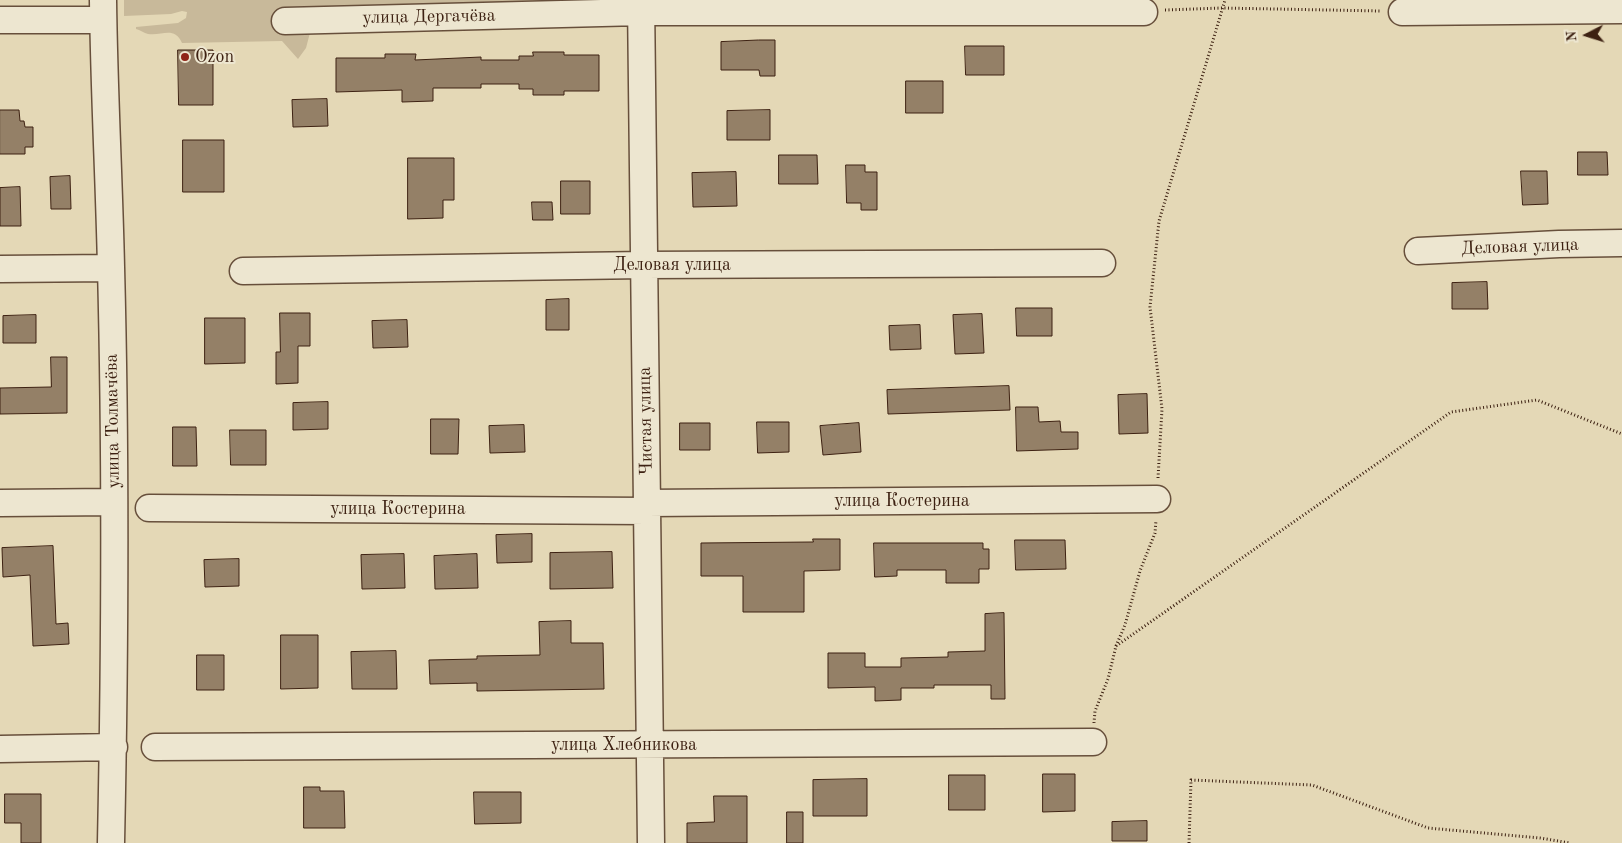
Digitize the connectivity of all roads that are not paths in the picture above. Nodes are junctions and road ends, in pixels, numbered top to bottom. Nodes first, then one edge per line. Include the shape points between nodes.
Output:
1 (641, 6) edge
2 (103, 10) edge
3 (1622, 10) edge
4 (1144, 12) road end
5 (1402, 12) road end
6 (0, 20) edge
7 (285, 20) dead end
8 (1622, 243) edge
9 (1418, 251) dead end
10 (1102, 263) dead end
11 (644, 264) junction
12 (111, 268) junction
13 (0, 269) edge
14 (243, 271) dead end
15 (1158, 499) road end
16 (114, 502) junction
17 (0, 503) edge
18 (647, 507) junction
19 (149, 508) dead end
20 (1093, 742) road end
21 (650, 745) junction
22 (114, 747) junction
23 (155, 747) dead end
24 (0, 749) edge
25 (111, 843) edge
26 (651, 843) edge

1 - 4 street, улица Дергачёва
1 - 7 street, улица Дергачёва
1 - 11 street, Чистая улица
2 - 6 street
2 - 12 street, улица Толмачёва
3 - 5 street
8 - 9 street, Деловая улица
10 - 11 street, Деловая улица
11 - 14 street, Деловая улица
11 - 18 street, Чистая улица
12 - 13 street
12 - 16 street, улица Толмачёва
15 - 18 street, улица Костерина
16 - 17 street
16 - 22 street, улица Толмачёва
18 - 19 street, улица Костерина
18 - 21 street, Чистая улица
20 - 21 street, улица Хлебникова
21 - 23 street, улица Хлебникова
21 - 26 street, Чистая улица
22 - 24 street
22 - 25 street, улица Толмачёва

